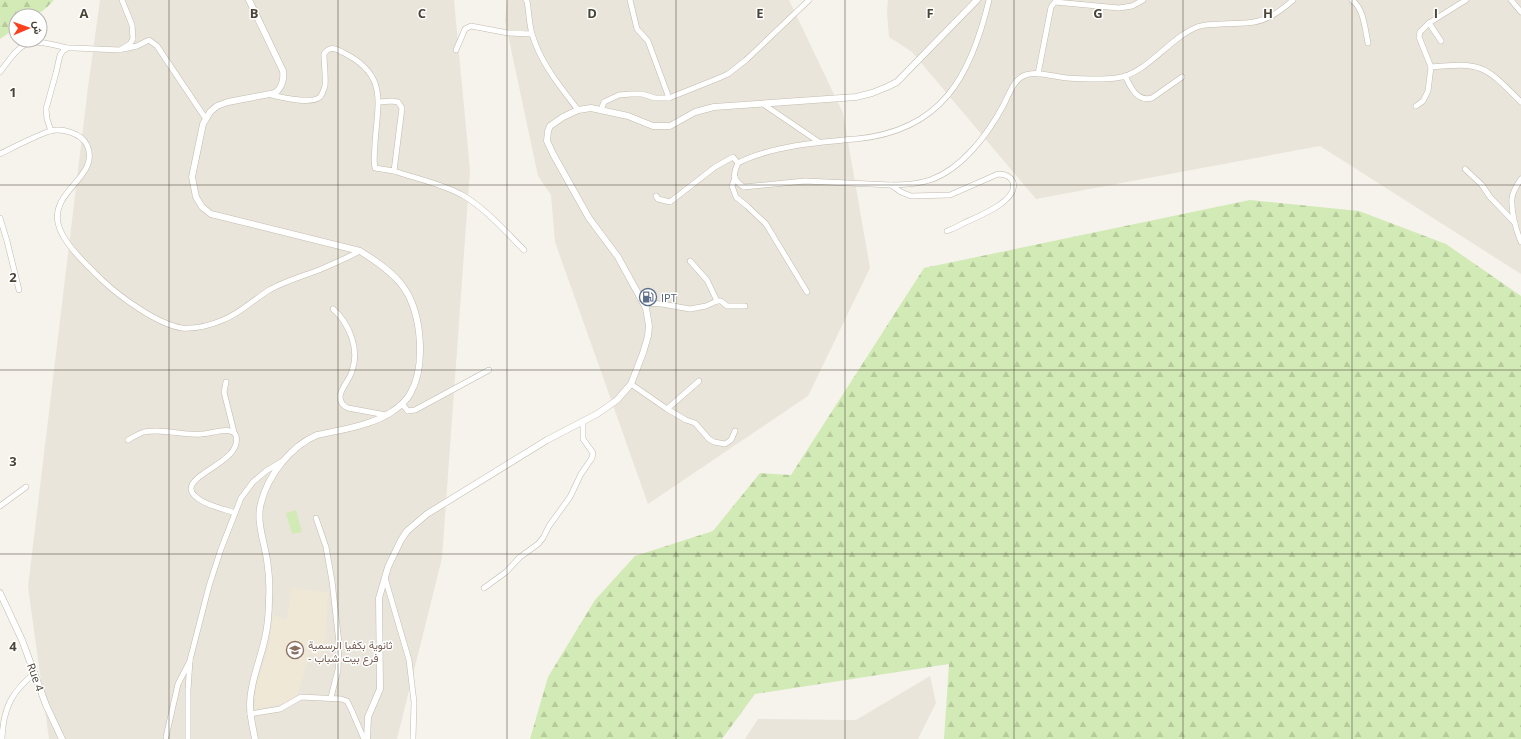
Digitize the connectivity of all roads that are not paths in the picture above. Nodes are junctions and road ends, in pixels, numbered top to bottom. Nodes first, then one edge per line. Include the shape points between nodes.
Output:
1 (122, 0) edge
2 (249, 0) edge
3 (526, 0) edge
4 (630, 0) edge
5 (809, 0) edge
6 (977, 0) edge
7 (990, 0) edge
8 (1143, 0) edge
9 (1294, 0) edge
10 (1352, 0) edge
11 (1466, 0) edge
12 (1511, 0) edge
13 (1521, 12) edge
14 (1429, 22) junction
15 (532, 34) junction
16 (1441, 41) dead end
17 (1368, 43) dead end
18 (67, 48) junction
19 (123, 49) junction
20 (456, 50) dead end
21 (1431, 67) junction
22 (0, 72) edge
23 (1038, 74) junction
24 (1125, 76) junction
25 (1182, 77) dead end
26 (270, 95) junction
27 (669, 98) junction
28 (379, 102) junction
29 (1521, 102) edge
30 (763, 104) junction
31 (1416, 106) dead end
32 (578, 110) junction
33 (601, 110) junction
34 (206, 119) junction
35 (51, 131) junction
36 (819, 142) junction
37 (0, 154) edge
38 (738, 163) junction
39 (1465, 169) dead end
40 (394, 171) junction
41 (734, 177) junction
42 (1521, 179) edge
43 (891, 185) junction
44 (656, 196) dead end
45 (0, 218) edge
46 (1516, 223) junction
47 (947, 231) dead end
48 (1521, 242) edge
49 (524, 250) dead end
50 (360, 251) junction
51 (690, 261) dead end
52 (19, 290) dead end
53 (807, 292) dead end
54 (717, 301) junction
55 (644, 303) junction
56 (745, 306) dead end
57 (333, 309) dead end
58 (489, 370) dead end
59 (698, 381) dead end
60 (226, 382) dead end
61 (631, 384) junction
62 (402, 404) junction
63 (667, 409) junction
64 (386, 415) junction
65 (583, 422) junction
66 (735, 430) dead end
67 (234, 432) junction
68 (128, 440) dead end
69 (281, 462) junction
70 (26, 487) dead end
71 (0, 506) edge
72 (235, 513) junction
73 (316, 518) dead end
74 (385, 578) junction
75 (484, 588) dead end
76 (0, 594) edge
77 (190, 660) junction
78 (35, 673) junction
79 (331, 697) junction
80 (2, 712) edge
81 (250, 714) junction
82 (166, 737) dead end
83 (2, 739) edge
84 (62, 739) edge
85 (188, 739) edge
86 (255, 739) edge
87 (365, 739) edge
88 (414, 739) edge

1 - 19 street via 134,33 133,39
2 - 26 street via 283,71 278,90
3 - 15 street
4 - 27 street via 637,29 646,39
5 - 27 street via 759,49 732,71
6 - 30 street via 906,74 887,88 856,97
7 - 36 street via 978,39 964,71 940,105 897,131 880,136
8 - 23 street via 1132,6 1119,8 1055,2 1051,7
9 - 24 street via 1270,16 1254,22 1197,27
10 - 17 street via 1361,11
11 - 14 street
12 - 13 street
14 - 16 street
14 - 21 street via 1419,37
15 - 20 street via 508,33 471,26 465,29
15 - 32 street via 551,75
18 - 19 street
18 - 22 street via 46,43 28,43 12,54
18 - 35 street via 60,55 46,109 46,119
19 - 34 street via 149,40 157,46
21 - 29 street via 1458,64 1484,69 1496,76
21 - 31 street via 1428,91 1423,101
23 - 24 street via 1095,79
23 - 43 street via 1019,78 984,138 957,163 930,180
24 - 25 street via 1136,94 1147,99
26 - 28 street via 310,101 320,97 325,86 324,54 334,48 354,58 370,74 378,89
26 - 34 street via 217,106
27 - 33 street via 655,98 642,94 619,95 604,102
28 - 40 street via 374,164 375,168
28 - 40 street via 398,102 402,108
30 - 33 street via 702,109 665,127 653,126 628,116
30 - 36 street
32 - 33 street
32 - 55 street via 550,126 547,141 589,218 618,257
34 - 50 street via 192,177 196,197 202,207 211,214
35 - 37 street
35 - 50 street via 66,131 78,135 87,146 89,154 88,164 81,176 58,207 61,231 77,254 108,285 165,323 192,328 223,320 272,288 320,270
36 - 38 street via 750,157
38 - 41 street
38 - 44 street via 733,157 715,167 670,202
39 - 46 street
40 - 49 street via 464,196 488,214
41 - 43 street via 744,187 805,181
41 - 53 street via 732,186 736,197 766,224
42 - 46 street via 1512,198
43 - 47 street via 911,196 950,195 998,174 1009,177 1013,186 1011,194 1000,205
45 - 52 street
46 - 48 street
50 - 62 street via 376,260 398,280 413,306 419,332 418,375
51 - 54 street via 707,280
54 - 55 street via 690,309
54 - 56 street via 727,306
55 - 61 street via 649,318 648,336
57 - 64 street via 348,327 354,353 354,365 340,397 342,404 352,410
58 - 62 street via 415,410 408,411
59 - 63 street
60 - 67 street via 224,392
61 - 63 street
61 - 65 street via 617,400
62 - 64 street
63 - 66 street via 695,423 714,442 725,444 731,440
64 - 69 street via 372,422 309,438
65 - 74 street via 547,440 415,523 401,540
65 - 75 street via 583,439 592,450 592,455 570,497 549,526 544,538
67 - 68 street via 226,430 199,434 150,431
67 - 72 street via 236,441 230,454 192,483 191,490 200,501
69 - 72 street via 252,482
69 - 81 street via 263,496 260,509 260,525 268,566 269,598 265,637 250,699
70 - 71 street
72 - 77 street via 209,586
73 - 79 street via 326,547 339,643 338,670
74 - 87 street via 379,598 380,689 368,717
74 - 88 street via 409,660 414,702
76 - 78 street, Rue 4
77 - 82 street via 178,684
77 - 85 street
78 - 80 street via 20,686
78 - 84 street, Rue 4 via 46,706
79 - 81 street via 301,697 280,709
79 - 87 street via 347,702
80 - 83 street
81 - 86 street

